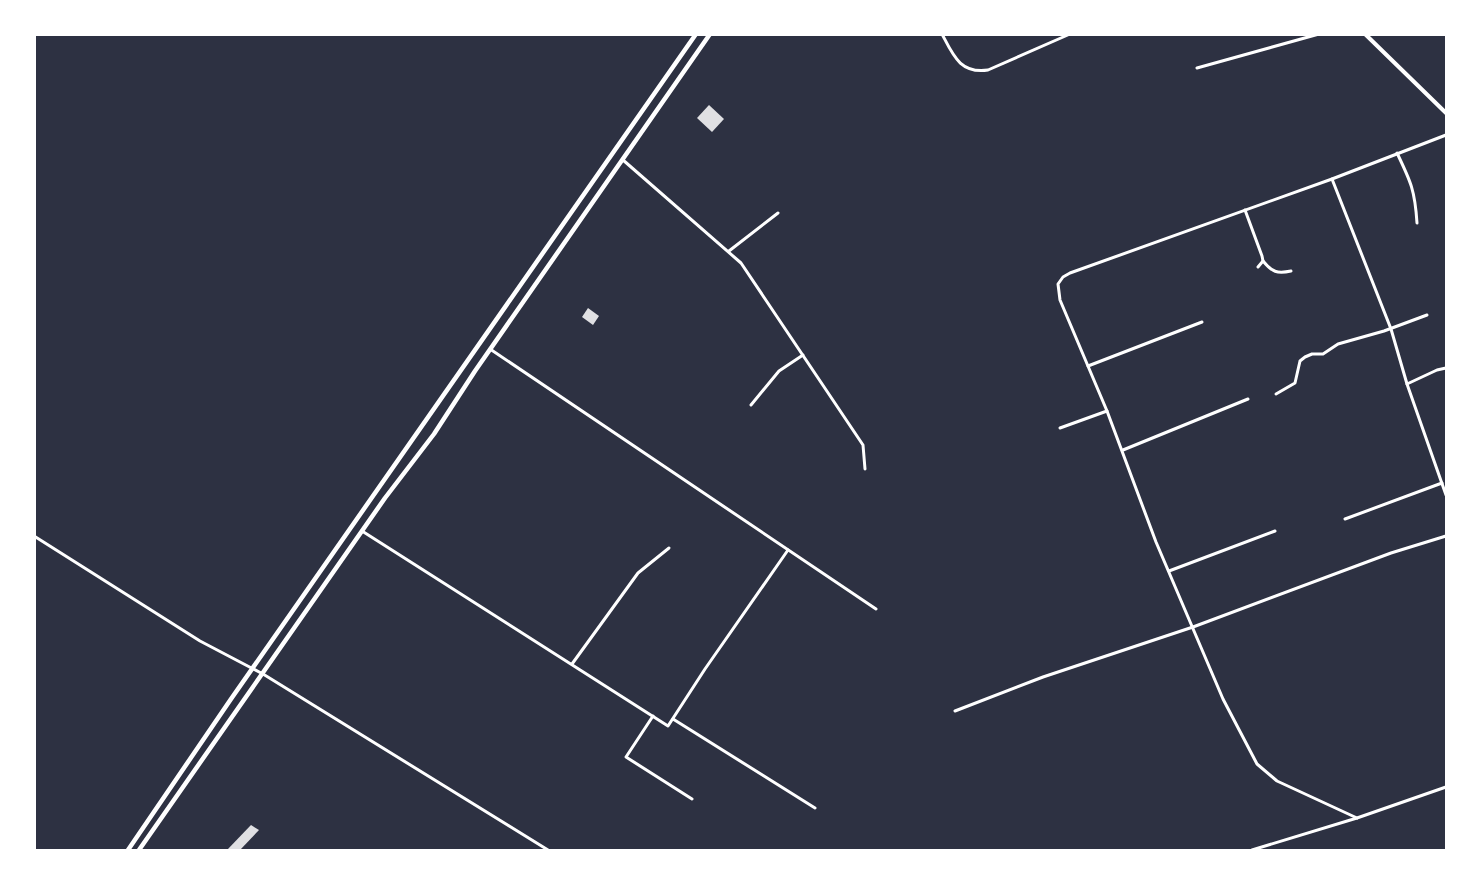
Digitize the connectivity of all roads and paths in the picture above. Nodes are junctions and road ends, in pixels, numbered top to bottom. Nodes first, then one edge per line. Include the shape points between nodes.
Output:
1 (696, 34) edge
2 (710, 34) edge
3 (942, 34) edge
4 (1070, 34) edge
5 (1319, 34) edge
6 (1365, 34) edge
7 (1197, 68) dead end
8 (1446, 113) edge
9 (1446, 135) edge
10 (1397, 153) junction
11 (623, 159) junction
12 (1332, 179) junction
13 (1245, 210) junction
14 (778, 213) dead end
15 (1417, 223) dead end
16 (729, 251) junction
17 (1263, 261) junction
18 (1258, 267) dead end
19 (1291, 271) dead end
20 (1427, 315) dead end
21 (1202, 322) dead end
22 (1391, 329) junction
23 (490, 349) junction
24 (803, 355) junction
25 (1088, 366) junction
26 (1446, 368) edge
27 (1407, 384) junction
28 (1276, 394) dead end
29 (1248, 399) dead end
30 (751, 405) dead end
31 (1107, 411) junction
32 (1060, 428) dead end
33 (1123, 450) junction
34 (865, 469) dead end
35 (1442, 483) junction
36 (1446, 495) edge
37 (1345, 519) dead end
38 (362, 531) junction
39 (1275, 531) dead end
40 (34, 536) edge
41 (1446, 536) edge
42 (669, 548) dead end
43 (788, 550) junction
44 (1169, 572) junction
45 (876, 609) dead end
46 (1192, 627) junction
47 (572, 664) junction
48 (253, 669) junction
49 (263, 674) junction
50 (955, 711) dead end
51 (653, 716) junction
52 (674, 719) junction
53 (1446, 787) edge
54 (692, 799) dead end
55 (815, 808) dead end
56 (1357, 818) junction
57 (128, 850) edge
58 (139, 850) edge
59 (548, 850) edge
60 (1252, 850) edge

1 - 48 highway
2 - 11 highway
3 - 4 street via 955,59 976,72
5 - 7 street
6 - 8 main road
9 - 10 street
10 - 12 street
10 - 15 street via 1417,201
11 - 16 street
11 - 23 highway
12 - 13 street
12 - 22 street
13 - 17 street
13 - 25 street via 1063,278 1058,284 1060,300
14 - 16 street
16 - 24 street
17 - 18 street
17 - 19 street via 1280,274
20 - 22 street
21 - 25 street
22 - 27 street
22 - 28 street via 1305,357 1300,361 1295,383
23 - 38 highway via 434,434
23 - 43 street
24 - 30 street via 779,371
24 - 34 street via 863,445
25 - 31 street
26 - 27 street
27 - 35 street
29 - 33 street
31 - 32 street
31 - 33 street
33 - 44 street
35 - 36 street
35 - 37 street
38 - 47 street
38 - 49 highway
39 - 44 street
40 - 48 street
41 - 46 street
42 - 47 street via 638,573
43 - 45 street
43 - 52 street
44 - 46 street
46 - 50 street
46 - 56 street via 1223,699 1260,768 1276,781
47 - 51 street
48 - 49 street
48 - 57 highway
49 - 58 highway
49 - 59 street
51 - 52 street via 669,726
51 - 54 street via 626,757
52 - 55 street
53 - 56 street
56 - 60 street

